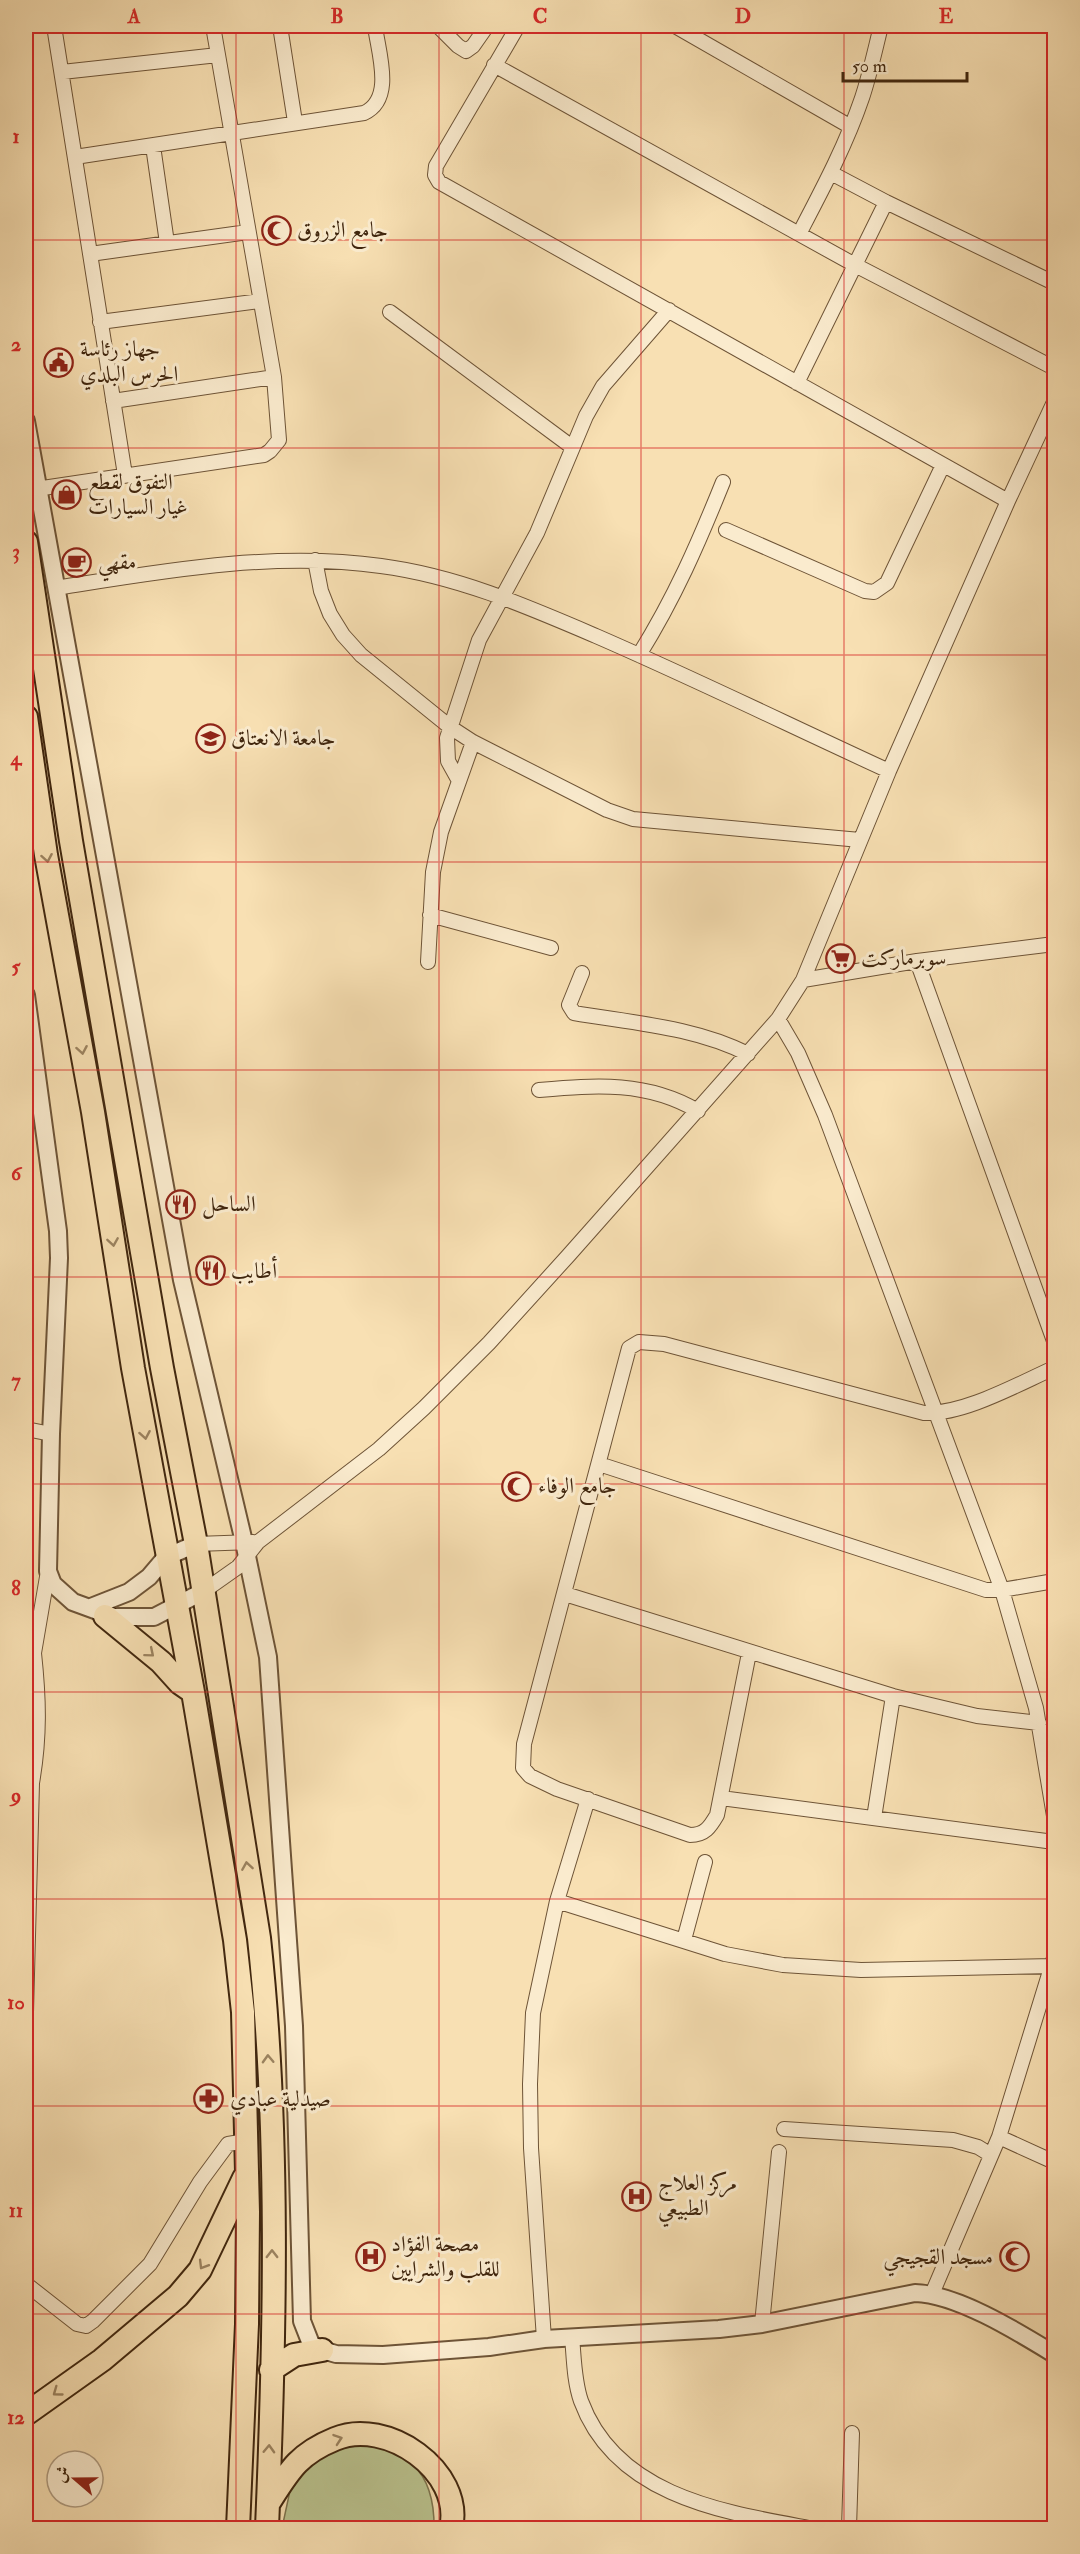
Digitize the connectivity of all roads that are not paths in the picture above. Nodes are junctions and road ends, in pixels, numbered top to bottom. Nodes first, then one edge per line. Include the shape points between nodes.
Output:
1 (54, 26) edge
2 (213, 26) edge
3 (280, 26) edge
4 (375, 26) edge
5 (438, 26) edge
6 (487, 26) edge
7 (518, 26) edge
8 (675, 26) edge
9 (881, 26) edge
10 (218, 55) junction
11 (494, 65) junction
12 (62, 72) junction
13 (295, 122) junction
14 (851, 127) junction
15 (231, 132) junction
16 (153, 146) junction
17 (75, 157) junction
18 (831, 173) junction
19 (886, 202) junction
20 (248, 232) junction
21 (799, 234) junction
22 (167, 243) junction
23 (90, 254) junction
24 (855, 265) junction
25 (1054, 283) edge
26 (261, 301) junction
27 (669, 310) junction
28 (390, 312) dead end
29 (100, 322) junction
30 (1054, 368) edge
31 (274, 376) junction
32 (797, 383) junction
33 (113, 401) junction
34 (1054, 402) edge
35 (26, 422) edge
36 (572, 447) junction
37 (943, 465) junction
38 (124, 475) junction
39 (723, 482) dead end
40 (36, 489) junction
41 (1008, 501) junction
42 (726, 530) dead end
43 (26, 542) edge
44 (315, 560) junction
45 (56, 588) junction
46 (503, 596) junction
47 (639, 655) junction
48 (26, 717) edge
49 (450, 727) junction
50 (473, 742) junction
51 (889, 771) junction
52 (458, 779) junction
53 (860, 840) junction
54 (430, 915) junction
55 (1054, 944) edge
56 (551, 948) dead end
57 (917, 961) junction
58 (428, 962) dead end
59 (582, 973) dead end
60 (802, 980) junction
61 (26, 995) edge
62 (778, 1019) junction
63 (748, 1054) junction
64 (539, 1090) dead end
65 (698, 1111) junction
66 (1054, 1341) edge
67 (1054, 1368) edge
68 (938, 1414) junction
69 (26, 1429) edge
70 (51, 1434) junction
71 (599, 1464) junction
72 (196, 1544) junction
73 (250, 1547) junction
74 (166, 1557) junction
75 (48, 1571) junction
76 (1054, 1581) edge
77 (1002, 1590) junction
78 (204, 1591) junction
79 (565, 1594) junction
80 (177, 1606) junction
81 (98, 1611) junction
82 (34, 1653) junction
83 (749, 1653) junction
84 (26, 1679) edge
85 (193, 1692) junction
86 (893, 1696) junction
87 (1039, 1723) junction
88 (721, 1798) junction
89 (588, 1799) junction
90 (1054, 1816) edge
91 (874, 1818) junction
92 (1054, 1842) edge
93 (705, 1862) dead end
94 (557, 1901) junction
95 (684, 1940) junction
96 (1054, 1963) edge
97 (26, 2012) edge
98 (784, 2130) dead end
99 (999, 2137) junction
100 (246, 2141) junction
101 (779, 2152) dead end
102 (992, 2155) junction
103 (1054, 2162) edge
104 (246, 2174) junction
105 (26, 2284) edge
106 (932, 2294) junction
107 (762, 2324) junction
108 (572, 2337) junction
109 (544, 2338) junction
110 (322, 2350) junction
111 (1054, 2355) edge
112 (271, 2370) junction
113 (26, 2414) edge
114 (852, 2433) dead end
115 (268, 2505) junction
116 (238, 2529) edge
117 (267, 2529) edge
118 (451, 2529) edge
119 (809, 2529) edge
120 (849, 2529) edge

1 - 12 street
2 - 10 street
3 - 13 street
4 - 13 street via 382,84 377,103 364,113
5 - 6 street via 466,51
7 - 11 street
8 - 14 street
9 - 14 street
10 - 12 street
10 - 15 street
11 - 21 street
11 - 27 street via 435,166 439,182
12 - 17 street
13 - 15 street
14 - 18 street
15 - 16 street
15 - 20 street
16 - 17 street
16 - 22 street
17 - 23 street
18 - 19 street
18 - 21 street
19 - 24 street
19 - 25 street
20 - 22 street
20 - 26 street
21 - 24 street
22 - 23 street
23 - 29 street
24 - 30 street
24 - 32 street
26 - 29 street
26 - 31 street
27 - 32 street
27 - 36 street via 603,386
28 - 36 street
29 - 33 street
31 - 33 street
31 - 38 street via 279,440 270,452
32 - 37 street
33 - 38 street
34 - 41 street
35 - 40 street
36 - 46 street via 537,533
37 - 41 street
37 - 42 street via 887,584 874,592
38 - 40 street
39 - 47 street via 686,572
40 - 45 street
41 - 51 street
43 - 72 highway via 71,841
44 - 45 street via 176,570
44 - 46 street via 382,566
44 - 49 street via 327,606 343,635 361,655
45 - 73 street via 182,1280
46 - 47 street
46 - 49 street via 479,640
47 - 51 street
48 -> 74 highway
49 - 50 street
49 - 52 street via 448,760
50 - 52 street
50 - 53 street via 607,810 633,819
51 - 53 street
52 - 54 street via 441,832
53 - 60 street
54 - 56 street
54 - 58 street
55 - 57 street
57 - 60 street
57 - 66 street
59 - 63 street via 569,1005 574,1013 649,1024 712,1039
60 - 62 street
61 - 70 street via 58,1231
62 - 63 street
62 - 68 street via 812,1082
63 - 65 street
64 - 65 street via 638,1088 663,1094
65 - 73 street via 489,1343 424,1408 379,1449
67 - 68 street
68 - 71 street via 911,1411 664,1344 639,1342 629,1348 624,1360
68 - 77 street
69 - 70 street
70 - 75 street
71 - 77 street via 986,1590
71 - 79 street
72 - 73 street
72 - 74 street
72 - 78 highway
73 - 78 street via 226,1576
73 - 110 street via 268,1657 286,1904 294,2026 302,2322 310,2344
74 - 80 highway
74 - 81 street via 149,1577
75 - 81 street via 52,1584 62,1594
75 - 82 street
76 - 77 street
77 - 87 street
78 - 80 street
112 -> 78 highway via 272,2166 266,2004
79 - 83 street
79 - 89 street via 524,1744 523,1768 543,1783
80 - 81 street via 145,1618 124,1618
80 - 85 highway
81 -> 85 highway
82 - 84 street
82 - 97 street via 39,1723 32,1784
83 - 86 street
83 - 88 street
85 - 100 highway via 235,1940 243,2012
86 - 87 street via 977,1716
86 - 91 street
87 - 90 street
88 - 89 street via 710,1828 690,1835
88 - 91 street
89 - 94 street
91 - 92 street
93 - 95 street
94 - 95 street
94 - 109 street via 533,2013 530,2084
95 - 96 street via 753,1961 808,1967 861,1970
96 - 99 street
98 - 102 street via 953,2140
99 - 102 street
99 - 103 street
100 - 104 highway
100 - 105 street via 228,2144 150,2264 86,2326 77,2325
101 - 107 street
102 - 106 street
104 -> 113 highway via 200,2271 178,2296 102,2360
104 - 116 highway via 247,2324
106 - 107 street via 898,2295
106 - 111 street via 997,2322
107 - 108 street
108 - 109 street
108 - 119 street via 581,2401 601,2435 626,2463 662,2488 704,2506
109 - 110 street via 489,2347 383,2355
110 - 112 highway via 294,2355
115 -> 112 highway
114 - 120 street
115 - 117 highway
115 -> 118 highway via 295,2463 307,2453 337,2438 369,2435 414,2452 437,2472 451,2497

